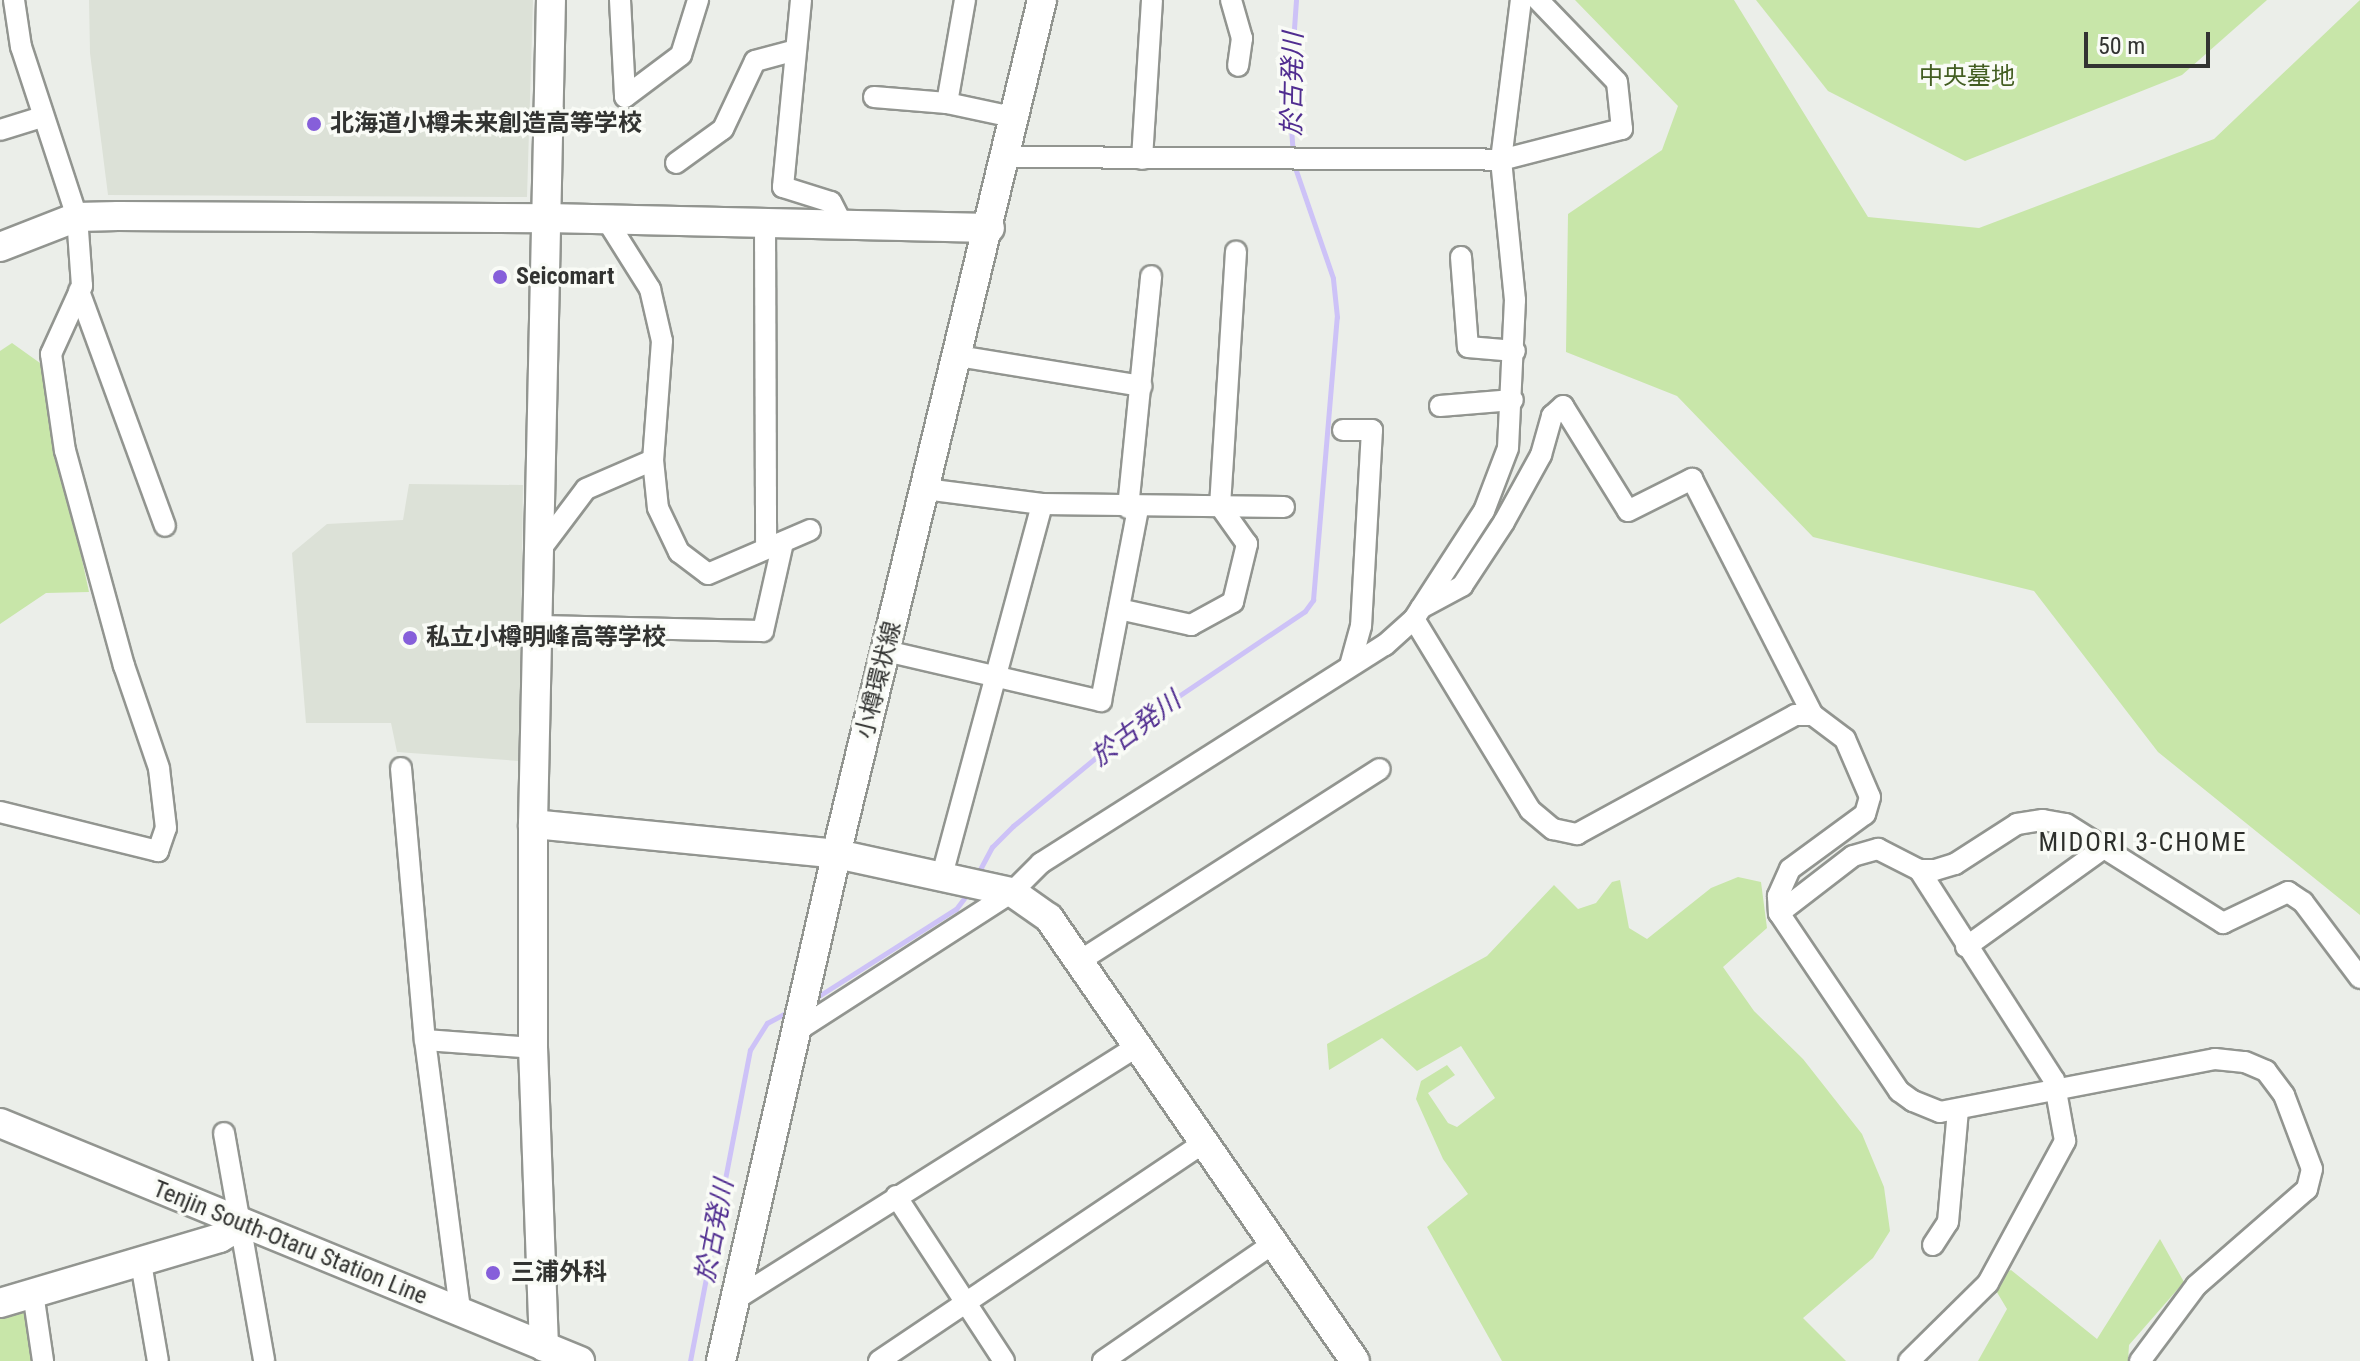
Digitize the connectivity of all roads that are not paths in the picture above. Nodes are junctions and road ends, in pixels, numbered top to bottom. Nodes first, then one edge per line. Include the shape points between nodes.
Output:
1 (14, 0) edge
2 (551, 0) edge
3 (620, 0) edge
4 (698, 0) edge
5 (801, 0) edge
6 (965, 0) edge
7 (1152, 0) edge
8 (1231, 0) edge
9 (1521, 0) edge
10 (1538, 0) edge
11 (1039, 1) edge
12 (796, 50) junction
13 (1238, 66) dead end
14 (874, 97) dead end
15 (947, 103) junction
16 (42, 117) junction
17 (1013, 117) junction
18 (0, 130) edge
19 (1005, 157) junction
20 (1142, 159) junction
21 (1501, 160) junction
22 (676, 163) dead end
23 (77, 217) junction
24 (547, 218) junction
25 (606, 219) junction
26 (765, 224) junction
27 (842, 224) junction
28 (990, 228) junction
29 (0, 247) edge
30 (1236, 252) dead end
31 (1461, 257) dead end
32 (1151, 276) dead end
33 (79, 291) junction
34 (1515, 351) junction
35 (958, 356) junction
36 (1142, 386) junction
37 (1513, 400) junction
38 (1440, 406) dead end
39 (1343, 430) dead end
40 (653, 460) junction
41 (925, 489) junction
42 (1042, 504) junction
43 (1220, 506) junction
44 (1284, 507) dead end
45 (1133, 508) junction
46 (165, 526) dead end
47 (810, 530) dead end
48 (774, 545) junction
49 (540, 550) junction
50 (1119, 609) junction
51 (1415, 614) junction
52 (539, 626) junction
53 (886, 651) junction
54 (1350, 666) junction
55 (995, 677) junction
56 (1813, 715) junction
57 (401, 768) dead end
58 (1380, 769) dead end
59 (0, 812) edge
60 (533, 824) junction
61 (2105, 847) junction
62 (837, 854) junction
63 (1919, 870) junction
64 (979, 886) junction
65 (1779, 913) junction
66 (1966, 947) junction
67 (1078, 962) junction
68 (2360, 978) edge
69 (802, 1012) junction
70 (425, 1040) junction
71 (533, 1048) junction
72 (1135, 1048) junction
73 (2059, 1091) junction
74 (1958, 1109) junction
75 (0, 1123) edge
76 (224, 1133) dead end
77 (1205, 1142) junction
78 (896, 1196) junction
79 (242, 1224) junction
80 (1274, 1243) junction
81 (1933, 1245) dead end
82 (141, 1263) junction
83 (33, 1293) junction
84 (736, 1299) junction
85 (0, 1303) edge
86 (965, 1303) junction
87 (460, 1311) junction
88 (544, 1347) junction
89 (43, 1361) edge
90 (158, 1361) edge
91 (264, 1361) edge
92 (580, 1361) edge
93 (721, 1361) edge
94 (879, 1361) edge
95 (1004, 1361) edge
96 (1103, 1361) edge
97 (1354, 1361) edge
98 (1909, 1361) edge
99 (2140, 1361) edge

1 - 16 street
2 - 24 street
3 - 4 street via 625,97 681,55
5 - 12 street
6 - 15 street
7 - 20 street
8 - 13 street via 1242,38
9 - 21 street
10 - 21 street via 1617,82 1622,129
11 - 17 street, 小樽環状線
12 - 22 street via 755,61 723,129
12 - 27 street via 783,187 831,202
14 - 15 street
15 - 17 street
16 - 18 street
16 - 23 street
17 - 19 street, 小樽環状線
19 - 20 street
19 - 28 street, 小樽環状線
20 - 21 street
21 - 34 street via 1512,241
23 - 24 street
23 - 29 street
23 - 33 street
24 - 25 street
24 - 49 street
25 - 26 street
25 - 40 street via 650,289 662,341
26 - 27 street
26 - 48 street
27 - 28 street
28 - 35 street, 小樽環状線
30 - 43 street
31 - 34 street via 1468,347
32 - 36 street
33 - 46 street
33 - 59 street via 51,354 56,402 124,666 159,768 166,828 158,851
34 - 37 street
35 - 36 street
35 - 41 street, 小樽環状線
36 - 45 street
37 - 38 street
37 - 51 street via 1508,448 1484,511
39 - 54 street via 1372,430 1361,626
40 - 48 street via 658,508 679,552 694,568 708,574
40 - 49 street via 586,489
41 - 42 street
41 - 53 street, 小樽環状線
42 - 45 street
42 - 55 street
43 - 44 street
43 - 45 street
43 - 50 street via 1247,544 1233,602 1191,625
45 - 50 street
47 - 48 street
48 - 52 street via 763,631
49 - 52 street
50 - 55 street via 1101,701
51 - 54 street
51 - 56 street via 1530,810 1553,829 1577,834 1779,721
51 - 56 street via 1462,586 1504,522 1541,455 1552,416 1563,406 1628,511 1692,479
52 - 60 street
53 - 55 street
53 - 62 street, 小樽環状線
54 - 64 street via 1041,863
55 - 64 street
56 - 65 street via 1845,739 1870,797 1865,814 1790,869 1778,896
57 - 70 street
58 - 67 street
60 - 62 street
60 - 71 street
61 - 63 street via 2066,824 2043,820 2017,824 1955,864
61 - 66 street
61 - 68 street via 2223,923 2288,892 2303,902
62 - 64 street
62 - 69 street, 小樽環状線
63 - 65 street via 1878,849 1853,856
63 - 66 street
64 - 67 street via 1049,918
64 - 69 street
65 - 74 street via 1899,1091 1940,1112
66 - 73 street
67 - 72 street
69 - 84 street, 小樽環状線
70 - 71 street
70 - 87 street
71 - 88 street
72 - 77 street
72 - 78 street
73 - 74 street
73 - 98 street via 2065,1141 2057,1161 1988,1283
73 - 99 street via 2215,1059 2245,1062 2266,1071 2284,1095 2312,1169 2307,1189 2196,1286
74 - 81 street via 1948,1222
75 - 79 street, Tenjin South-Otaru Station Line
76 - 79 street
77 - 80 street
77 - 86 street
78 - 84 street
78 - 86 street
79 - 82 street via 220,1238
79 - 87 street, Tenjin South-Otaru Station Line
79 - 91 street
80 - 96 street
80 - 97 street
82 - 83 street
82 - 90 street
83 - 85 street
83 - 89 street
84 - 93 street, 小樽環状線
86 - 94 street
86 - 95 street
87 - 88 street, Tenjin South-Otaru Station Line
88 - 92 street, Tenjin South-Otaru Station Line

